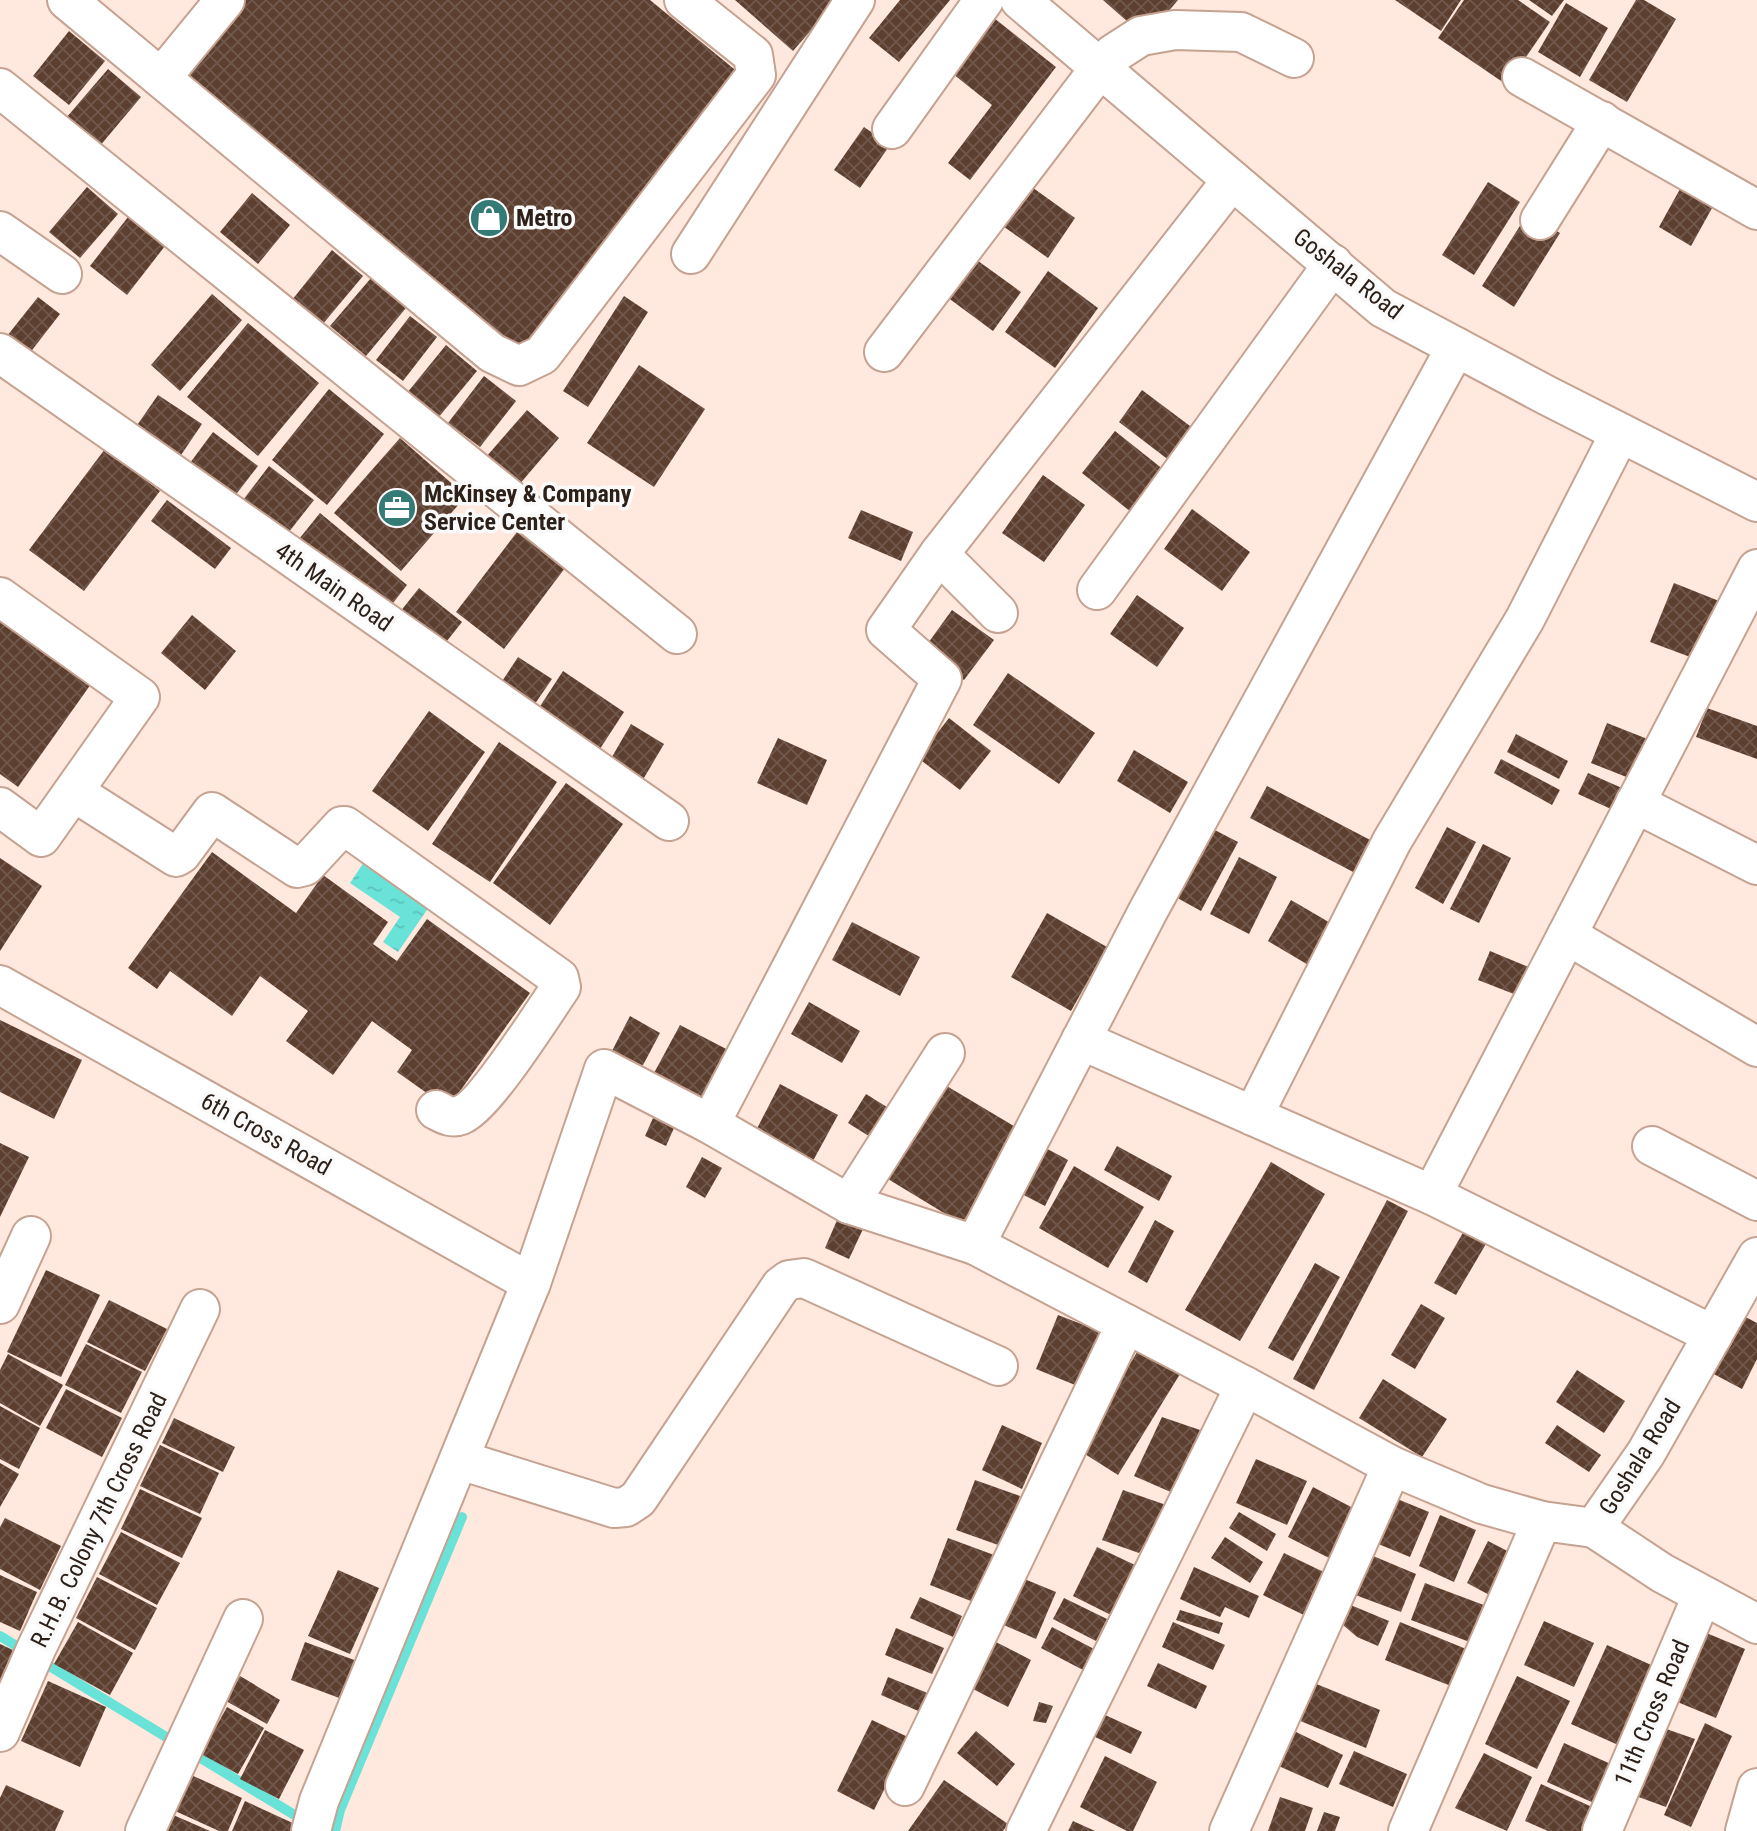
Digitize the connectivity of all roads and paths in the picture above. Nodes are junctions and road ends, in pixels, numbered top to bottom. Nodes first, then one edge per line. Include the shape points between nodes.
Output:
1 (67, 0) edge
2 (225, 0) edge
3 (684, 0) edge
4 (855, 0) edge
5 (984, 0) edge
6 (1020, 0) edge
7 (1294, 58) dead end
8 (1100, 68) junction
9 (1522, 77) dead end
10 (161, 78) junction
11 (0, 88) edge
12 (1602, 121) junction
13 (892, 129) dead end
14 (1233, 180) junction
15 (1757, 210) edge
16 (1540, 220) dead end
17 (0, 231) edge
18 (691, 254) dead end
19 (1333, 264) junction
20 (62, 274) dead end
21 (1456, 347) junction
22 (884, 352) dead end
23 (0, 353) edge
24 (1620, 433) junction
25 (1757, 502) edge
26 (939, 554) junction
27 (1757, 569) edge
28 (1097, 590) dead end
29 (0, 597) edge
30 (998, 613) dead end
31 (677, 634) dead end
32 (74, 792) junction
33 (1635, 803) junction
34 (0, 807) edge
35 (669, 821) dead end
36 (1757, 865) edge
37 (1567, 935) junction
38 (0, 985) edge
39 (1082, 1040) junction
40 (1757, 1047) edge
41 (945, 1053) dead end
42 (436, 1110) dead end
43 (1253, 1116) junction
44 (709, 1124) junction
45 (1652, 1146) dead end
46 (1432, 1195) junction
47 (1757, 1201) edge
48 (849, 1204) junction
49 (31, 1236) dead end
50 (975, 1245) junction
51 (1757, 1257) edge
52 (531, 1283) junction
53 (0, 1304) edge
54 (200, 1309) dead end
55 (1126, 1324) junction
56 (1713, 1335) junction
57 (998, 1366) dead end
58 (1245, 1386) junction
59 (460, 1460) junction
60 (1392, 1466) junction
61 (1542, 1521) junction
62 (1594, 1528) junction
63 (1702, 1596) junction
64 (243, 1619) dead end
65 (1757, 1624) edge
66 (0, 1732) edge
67 (905, 1786) dead end
68 (145, 1831) edge
69 (311, 1831) edge
70 (1026, 1831) edge
71 (1229, 1831) edge
72 (1408, 1831) edge
73 (1602, 1831) edge

1 - 10 street
2 - 10 street
3 - 10 street via 752,55 756,75 542,355 519,366 492,354
4 - 18 street
5 - 13 street
6 - 8 street, Goshala Road
7 - 8 street via 1241,32 1175,30 1141,36
8 - 14 street, Goshala Road
8 - 22 street
9 - 12 street
11 - 31 street
12 - 15 street
12 - 16 street
14 - 19 street, Goshala Road
14 - 26 street
17 - 20 street
19 - 21 street, Goshala Road via 1382,308
19 - 28 street
21 - 24 street, Goshala Road
21 - 39 street
23 - 35 street, 4th Main Road
24 - 25 street, Goshala Road
24 - 43 street via 1525,619 1392,841
26 - 30 street
26 - 44 street via 886,630 942,679
27 - 33 street
29 - 32 street via 140,697
32 - 34 street via 41,836
32 - 42 street via 176,857 212,812 298,868 345,826 559,978 561,987 472,1110 448,1117
33 - 36 street
33 - 37 street
37 - 40 street
37 - 46 street
38 - 52 street, 6th Cross Road
39 - 43 street
39 - 50 street
41 - 48 street
43 - 46 street
44 - 48 street
44 - 52 street via 604,1069
45 - 47 street
46 - 56 street
48 - 50 street
49 - 53 street
50 - 55 street
51 - 56 street, Goshala Road
52 - 59 street
54 - 66 street, R.H.B. Colony 7th Cross Road
55 - 58 street
55 - 67 street
56 - 62 street, Goshala Road via 1646,1453
57 - 59 street via 804,1278 789,1280 638,1499 626,1507 614,1508
58 - 60 street
58 - 70 street
59 - 69 street via 319,1801
60 - 61 street via 1482,1504
60 - 71 street
61 - 62 street
61 - 72 street
62 - 63 street, Goshala Road
63 - 65 street, Goshala Road
63 - 73 street, 11th Cross Road
64 - 68 street

